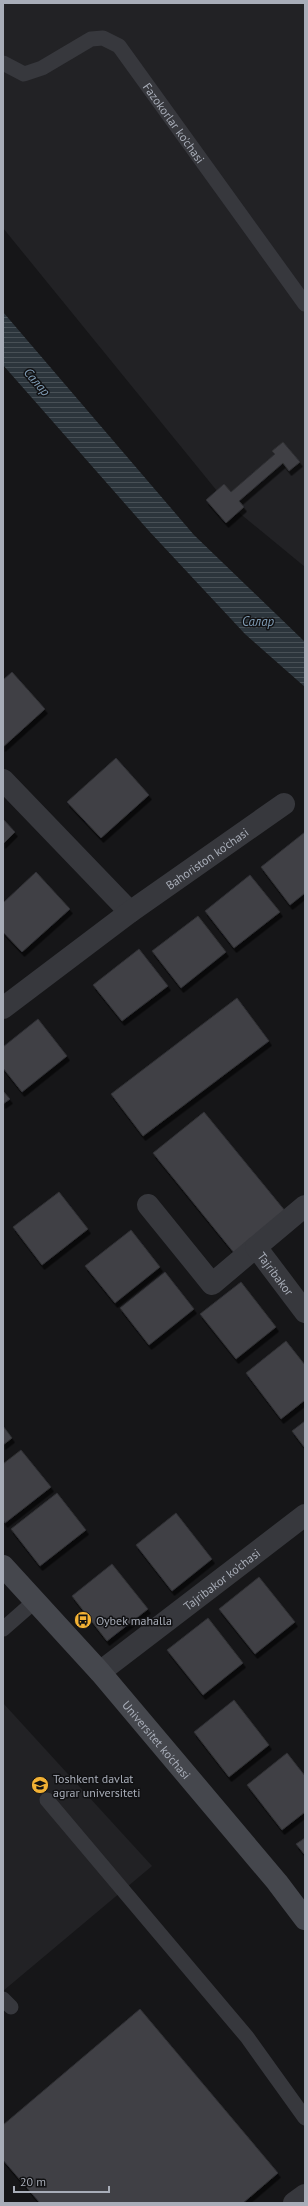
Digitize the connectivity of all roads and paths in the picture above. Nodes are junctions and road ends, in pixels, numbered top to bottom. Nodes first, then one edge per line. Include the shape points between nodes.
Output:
1 (3, 63) edge
2 (305, 304) edge
3 (3, 780) edge
4 (284, 804) dead end
5 (130, 912) junction
6 (3, 1008) edge
7 (148, 1205) dead end
8 (305, 1206) edge
9 (256, 1247) junction
10 (305, 1312) edge
11 (305, 1515) edge
12 (3, 1566) edge
13 (35, 1601) junction
14 (3, 1629) edge
15 (100, 1672) junction
16 (47, 1800) dead end
17 (305, 1919) edge
18 (305, 2118) edge
19 (305, 2195) edge
20 (294, 2203) edge

1 - 2 lane, Fazokorlar ko'chasi via 24,74 42,68 91,39 103,38 119,46
3 - 5 street
4 - 5 street, Bahoriston ko'chasi
5 - 6 street, Bahoriston ko'chasi
7 - 9 street via 212,1284
8 - 9 street, Tajribakor
9 - 10 street, Tajribakor
11 - 15 street, Tajribakor ko'chasi
12 - 13 main road, Universitet ko'chasi
13 - 14 lane
13 - 15 main road, Universitet ko'chasi
15 - 17 main road, Universitet ko'chasi via 277,1882
16 - 18 lane via 247,2037
19 - 20 street

